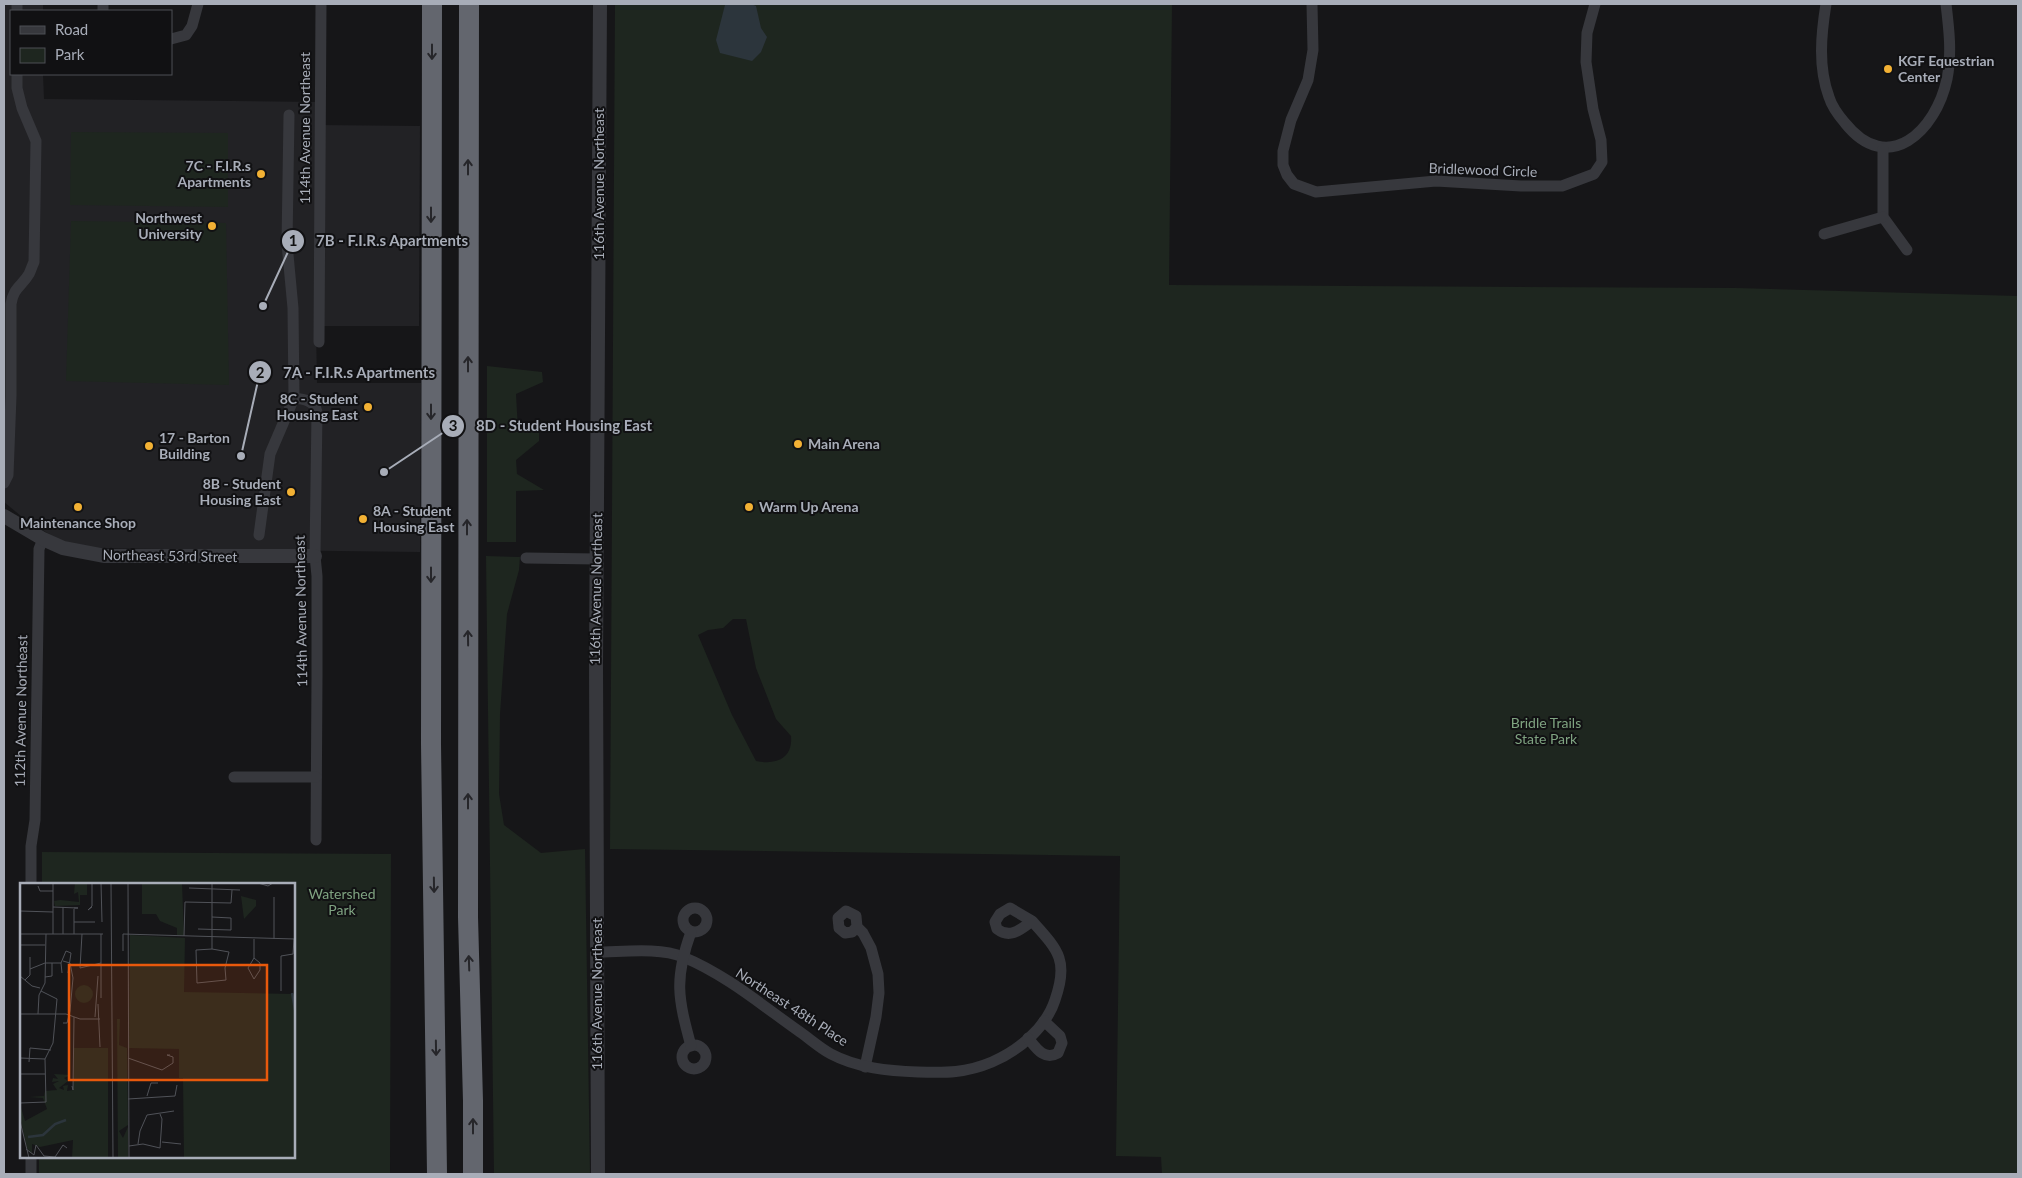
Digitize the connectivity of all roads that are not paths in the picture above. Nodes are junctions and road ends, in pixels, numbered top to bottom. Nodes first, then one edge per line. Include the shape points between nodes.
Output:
1 (198, 4) edge
2 (321, 4) edge
3 (432, 4) edge
4 (469, 4) edge
5 (600, 4) edge
6 (1312, 4) edge
7 (1595, 4) edge
8 (1826, 4) edge
9 (1946, 4) edge
10 (172, 39) edge
11 (18, 75) edge
12 (289, 115) dead end
13 (1883, 149) junction
14 (1882, 217) junction
15 (1824, 234) dead end
16 (1907, 250) dead end
17 (319, 342) dead end
18 (294, 398) junction
19 (4, 483) edge
20 (4, 516) edge
21 (259, 534) dead end
22 (43, 539) junction
23 (315, 556) junction
24 (526, 558) dead end
25 (597, 559) junction
26 (234, 777) dead end
27 (316, 777) junction
28 (316, 840) dead end
29 (31, 883) edge
30 (1032, 921) dead end
31 (857, 927) dead end
32 (691, 932) dead end
33 (596, 952) junction
34 (682, 956) junction
35 (1040, 1026) junction
36 (1028, 1038) junction
37 (691, 1046) dead end
38 (865, 1067) junction
39 (31, 1158) edge
40 (31, 1174) edge
41 (437, 1174) edge
42 (473, 1174) edge
43 (598, 1174) edge

1 - 10 street via 192,26 186,34
2 - 17 street, 114th Avenue Northeast
3 -> 41 highway via 431,744
42 -> 4 highway via 468,917
5 - 25 street, 116th Avenue Northeast
6 - 7 street, Bridlewood Circle via 1313,50 1308,80 1291,120 1283,165 1291,180 1316,192 1436,181 1562,186 1594,174 1602,162 1601,140 1593,109 1586,53 1587,33
8 - 13 street via 1821,37 1822,64 1829,98 1854,134
9 - 13 street via 1950,56 1947,81 1941,96 1929,120 1915,136 1901,145
11 - 19 street via 22,108 36,141 34,262 12,296 8,475
12 - 18 street via 287,244 293,308
13 - 14 street
14 - 15 street
14 - 16 street
18 - 21 street via 270,454
18 - 23 street, 114th Avenue Northeast via 311,402 317,412
20 - 22 street, Northeast 53rd Street
22 - 23 street, Northeast 53rd Street via 62,548 105,556
22 - 29 street, 112th Avenue Northeast via 39,549
23 - 27 street, 114th Avenue Northeast
24 - 25 street
25 - 33 street, 116th Avenue Northeast
26 - 27 street
27 - 28 street, 114th Avenue Northeast
30 - 35 street via 1054,947 1062,974 1054,1005
31 - 38 street via 871,948 878,974 876,1017
32 - 34 street
33 - 34 street, Northeast 48th Place via 664,952
33 - 43 street, 116th Avenue Northeast
34 - 37 street via 680,1002
34 - 38 street, Northeast 48th Place via 734,986 831,1054
35 - 36 street, Northeast 48th Place
35 - 36 street via 1060,1036 1062,1043 1058,1053 1051,1056 1043,1054
36 - 38 street, Northeast 48th Place via 1001,1058 972,1070 943,1073
39 - 40 street

